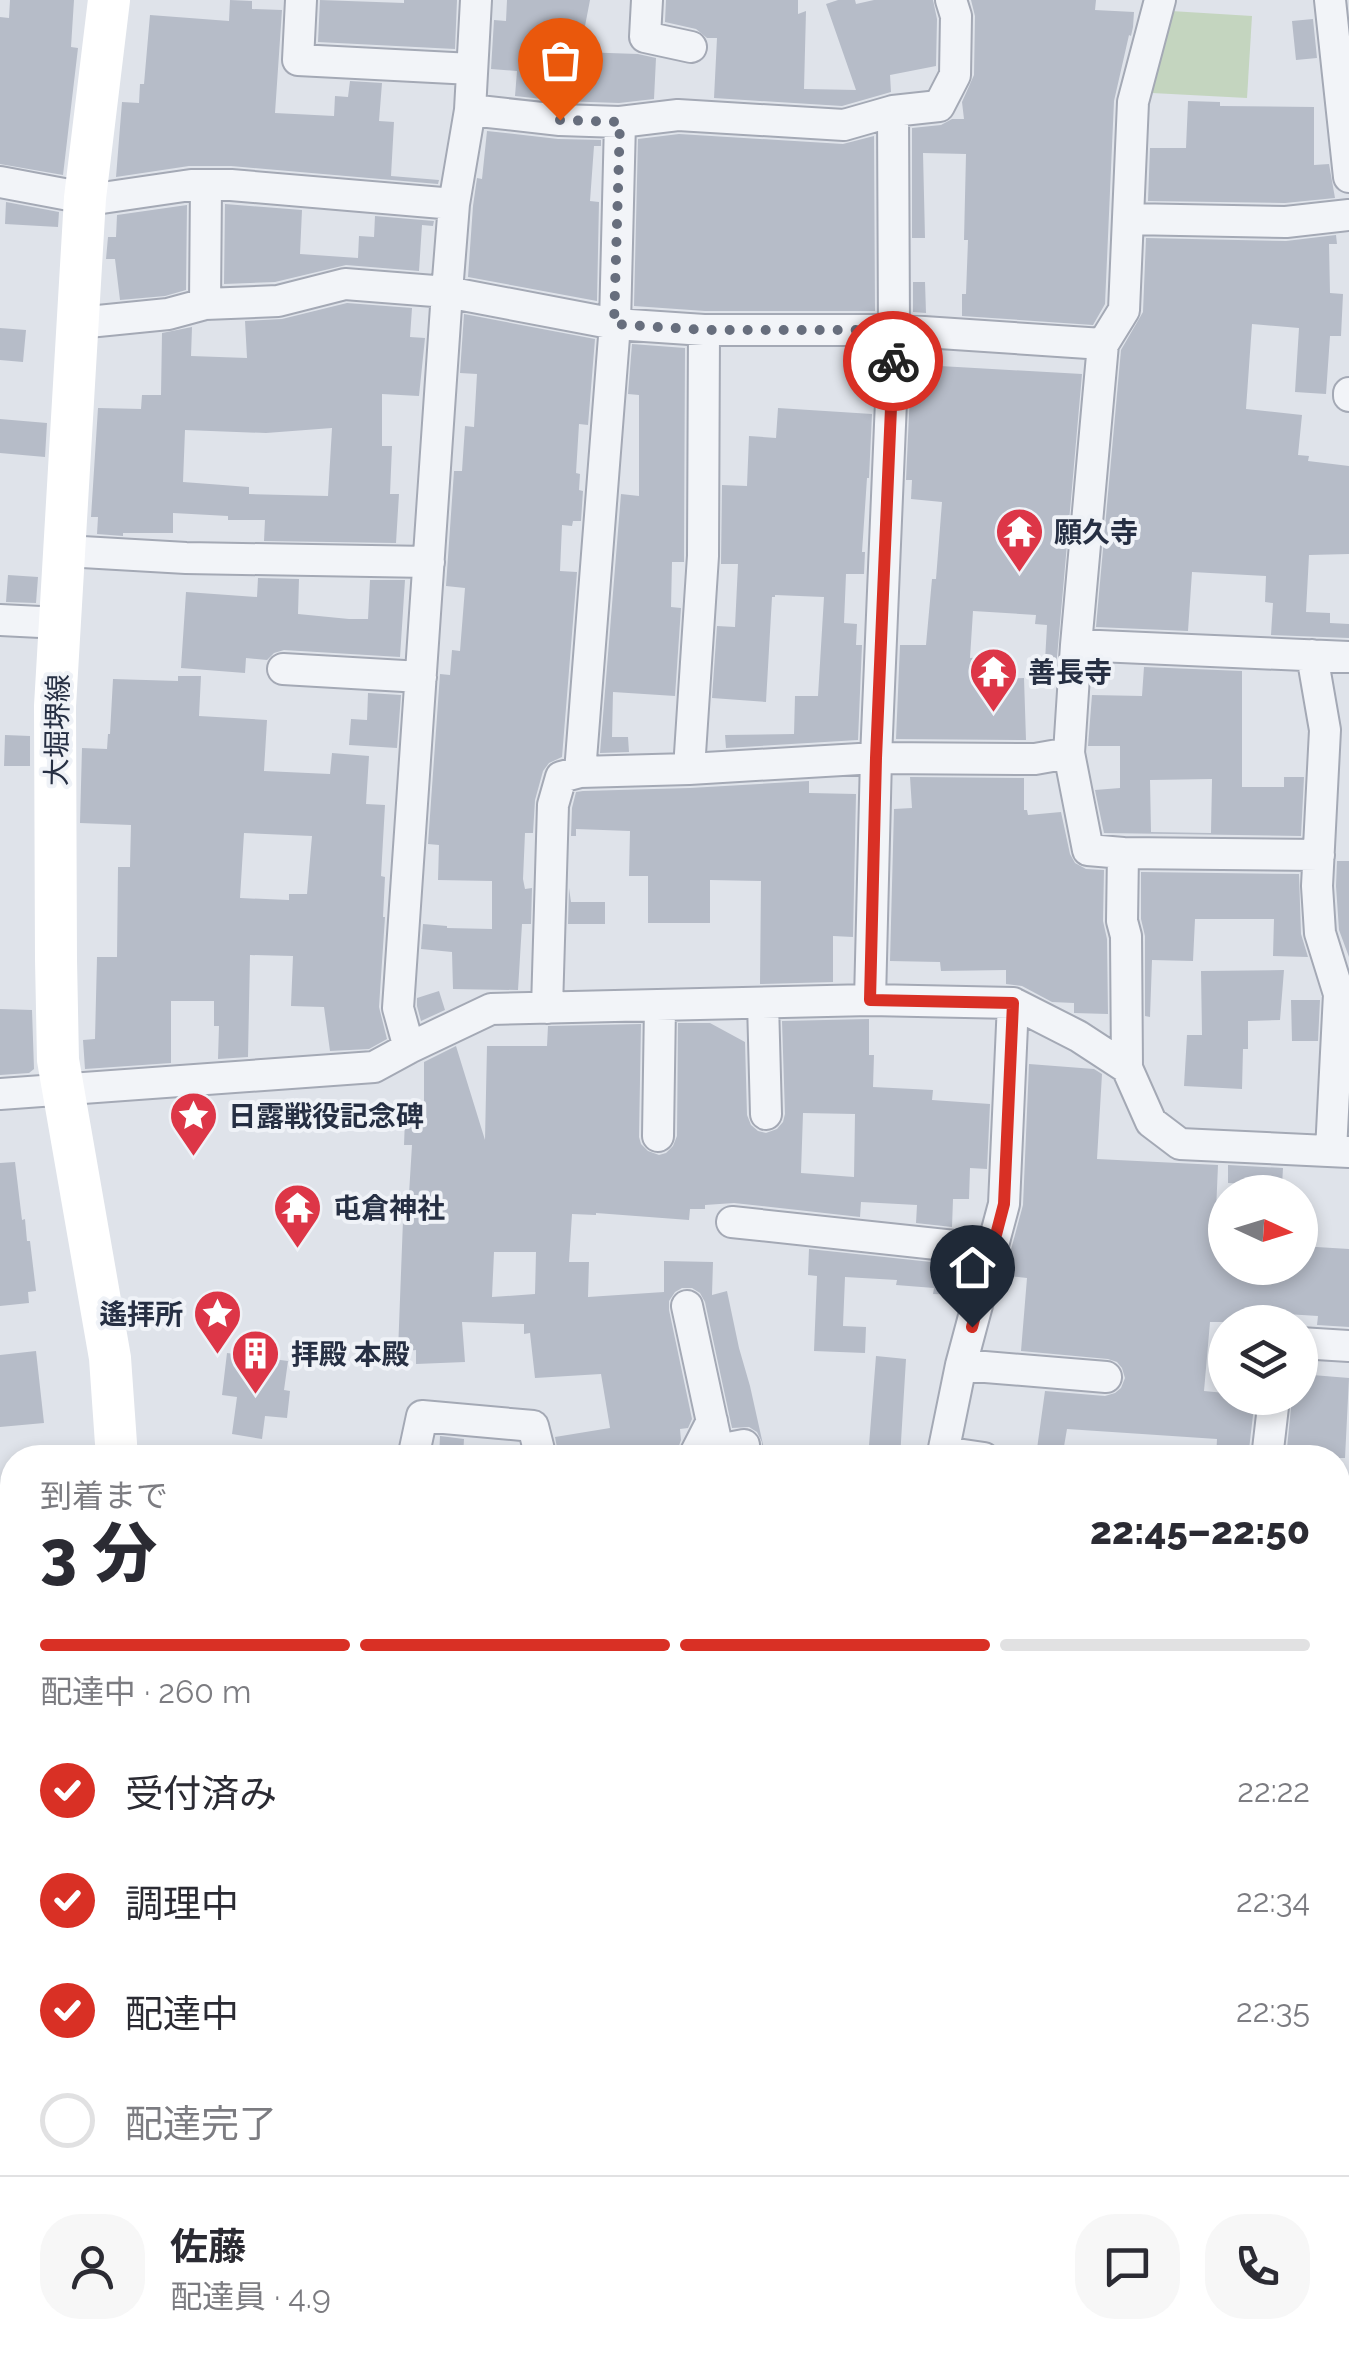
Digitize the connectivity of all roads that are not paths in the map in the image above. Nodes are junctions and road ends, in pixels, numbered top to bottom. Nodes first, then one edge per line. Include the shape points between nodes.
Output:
1 (110, 0) edge
2 (301, 0) edge
3 (476, 0) edge
4 (647, 0) edge
5 (952, 0) edge
6 (1160, 0) edge
7 (1330, 0) edge
8 (692, 47) dead end
9 (472, 70) junction
10 (470, 110) junction
11 (893, 111) junction
12 (620, 122) junction
13 (1349, 176) edge
14 (0, 182) edge
15 (206, 185) junction
16 (84, 198) junction
17 (454, 204) junction
18 (1349, 215) edge
19 (1128, 219) junction
20 (447, 292) junction
21 (205, 304) junction
22 (78, 323) junction
23 (614, 324) junction
24 (704, 330) junction
25 (894, 330) junction
26 (1102, 344) junction
27 (64, 551) junction
28 (429, 562) junction
29 (0, 620) edge
30 (60, 623) junction
31 (1076, 644) junction
32 (1312, 655) junction
33 (1349, 657) edge
34 (283, 670) dead end
35 (421, 678) junction
36 (1069, 753) junction
37 (876, 758) junction
38 (688, 769) junction
39 (580, 772) junction
40 (1123, 853) junction
41 (1319, 855) junction
42 (870, 1000) junction
43 (763, 1002) junction
44 (1013, 1003) junction
45 (660, 1005) junction
46 (547, 1008) junction
47 (409, 1048) junction
48 (1127, 1068) junction
49 (63, 1090) junction
50 (0, 1094) edge
51 (766, 1114) dead end
52 (658, 1136) dead end
53 (1340, 1151) edge
54 (732, 1222) dead end
55 (992, 1250) junction
56 (688, 1306) dead end
57 (1318, 1344) edge
58 (1349, 1346) edge
59 (961, 1365) junction
60 (1106, 1377) dead end
61 (1272, 1415) edge
62 (712, 1422) junction
63 (744, 1444) dead end
64 (115, 1445) edge
65 (415, 1445) edge
66 (538, 1445) edge
67 (699, 1445) edge
68 (717, 1445) edge
69 (740, 1445) edge
70 (945, 1445) edge
71 (1269, 1445) edge

1 - 16 main road, 大堀堺線
2 - 9 street via 298,60
3 - 9 street
4 - 8 street via 646,37
5 - 11 street via 955,74 940,106
6 - 19 street via 1133,102
7 - 13 street
9 - 10 street
10 - 12 street
10 - 17 street
11 - 12 street via 844,125 678,115
11 - 25 street
12 - 23 street
14 - 16 street
15 - 16 street
15 - 17 street
15 - 21 street
16 - 22 main road, 大堀堺線
17 - 20 street
18 - 19 street via 1286,222
19 - 26 street via 1124,310
20 - 21 street via 345,284 278,301
20 - 23 street
20 - 28 street
21 - 22 street
22 - 27 main road, 大堀堺線
23 - 24 street
23 - 39 street
24 - 25 street
24 - 38 street via 702,556
25 - 26 street
25 - 37 street
26 - 31 street
27 - 28 street
27 - 30 main road, 大堀堺線
28 - 35 street
29 - 30 street
30 - 49 main road, 大堀堺線 via 56,960
31 - 32 street
31 - 36 street
32 - 33 street
32 - 41 street via 1326,730
34 - 35 street
35 - 47 street via 398,1008
36 - 37 street via 1035,759
36 - 40 street via 1088,850
37 - 38 street
37 - 42 street
38 - 39 street
39 - 46 street via 560,777 554,805
40 - 41 street
40 - 48 street
41 - 53 street via 1320,933 1339,994
42 - 43 street
42 - 44 street
43 - 45 street
43 - 51 street
44 - 48 street
44 - 55 street via 1004,1204
45 - 46 street
45 - 52 street
46 - 47 street via 490,1009
47 - 49 street via 374,1067
48 - 53 street via 1151,1122 1180,1144
49 - 50 street
49 - 64 main road, 大堀堺線 via 110,1358
54 - 55 street
55 - 59 street
56 - 62 street
57 - 58 street
59 - 60 street
59 - 70 street
61 - 71 street
62 - 67 street
62 - 68 street
63 - 69 street
65 - 66 street via 422,1416 533,1426

